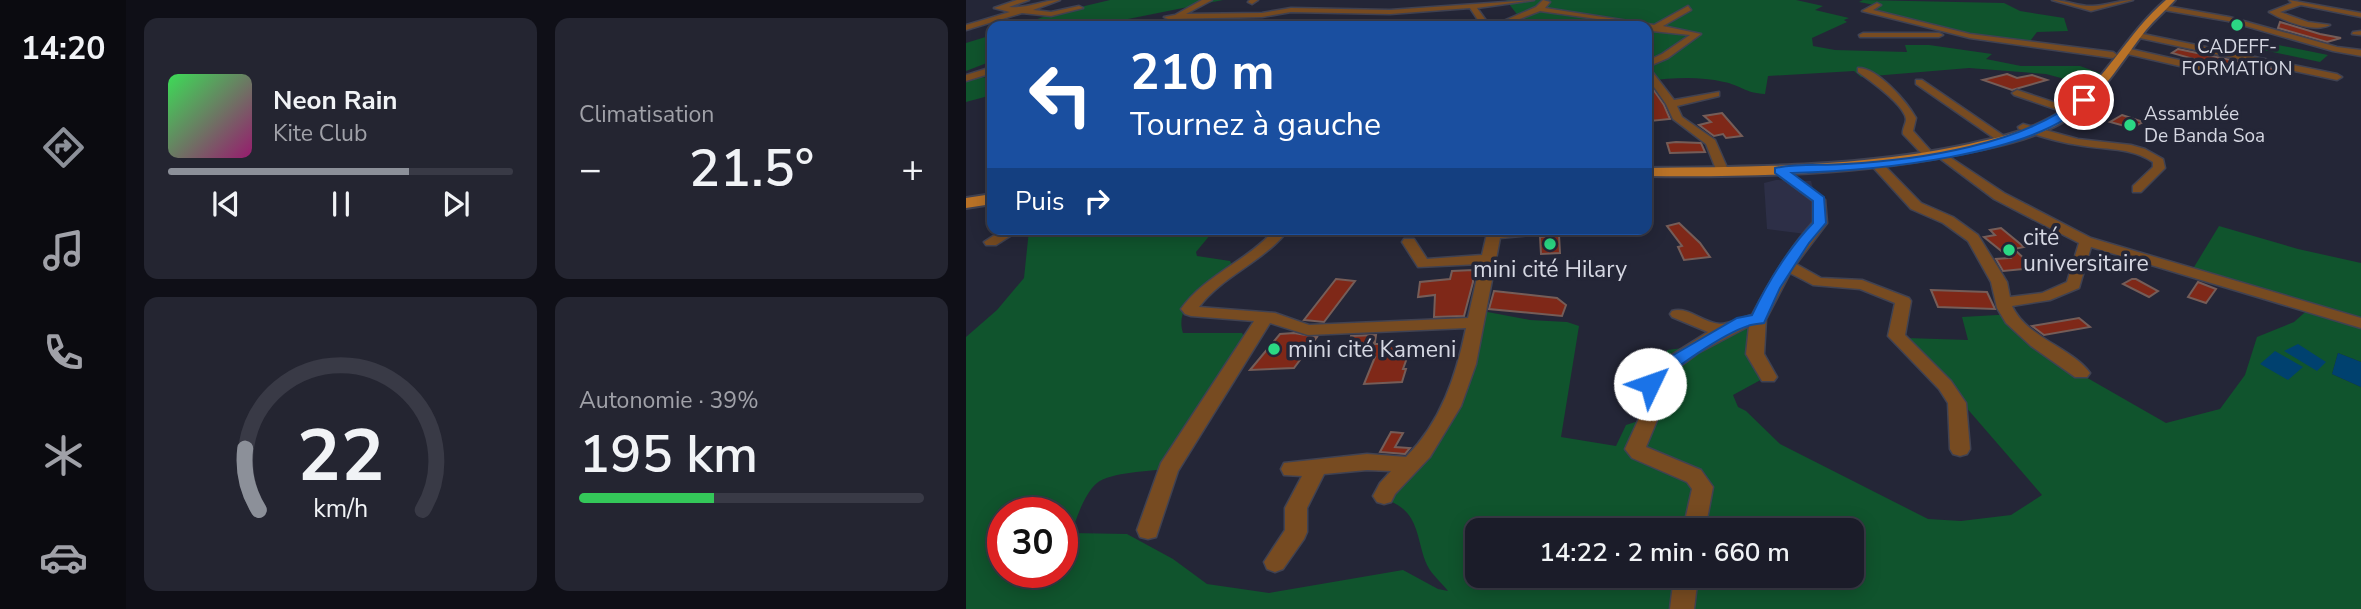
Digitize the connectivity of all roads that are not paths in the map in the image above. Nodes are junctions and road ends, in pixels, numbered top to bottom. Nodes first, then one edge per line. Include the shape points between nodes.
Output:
1 (1025, 0) edge
2 (1056, 0) edge
3 (1208, 0) edge
4 (1530, 0) edge
5 (1548, 0) edge
6 (2056, 0) edge
7 (2129, 0) edge
8 (2290, 0) edge
9 (2340, 0) edge
10 (1365, 2) dead end
11 (2166, 2) edge
12 (2352, 2) dead end
13 (2302, 4) junction
14 (1877, 5) dead end
15 (1472, 6) junction
16 (2049, 6) dead end
17 (1079, 8) dead end
18 (1688, 8) dead end
19 (1539, 9) junction
20 (2091, 9) junction
21 (1022, 11) junction
22 (1395, 12) junction
23 (1357, 14) junction
24 (2361, 15) edge
25 (1384, 16) junction
26 (1410, 19) dead end
27 (1613, 20) joint
28 (987, 21) edge
29 (987, 21) edge
30 (1337, 21) edge
31 (1482, 21) edge
32 (1509, 21) edge
33 (1617, 21) edge
34 (2361, 23) edge
35 (977, 24) junction
36 (966, 25) edge
37 (2326, 25) dead end
38 (987, 26) edge
39 (1652, 29) edge
40 (1652, 30) edge
41 (2161, 32) dead end
42 (1863, 35) dead end
43 (2138, 35) junction
44 (1970, 36) junction
45 (2176, 42) junction
46 (2119, 53) junction
47 (2361, 53) edge
48 (1652, 62) edge
49 (1861, 70) dead end
50 (2210, 71) dead end
51 (987, 72) edge
52 (2337, 77) dead end
53 (966, 78) edge
54 (1652, 78) edge
55 (1919, 82) dead end
56 (2017, 93) dead end
57 (1715, 94) dead end
58 (1671, 104) junction
59 (2061, 108) junction
60 (2028, 129) junction
61 (1998, 136) junction
62 (1926, 152) junction
63 (1942, 155) junction
64 (1876, 164) junction
65 (1723, 169) junction
66 (1652, 170) edge
67 (1780, 170) junction
68 (2137, 189) dead end
69 (987, 198) edge
70 (966, 201) edge
71 (1003, 235) edge
72 (1275, 235) edge
73 (1494, 235) edge
74 (2086, 241) junction
75 (991, 242) dead end
76 (1409, 242) dead end
77 (1489, 258) junction
78 (1788, 266) junction
79 (2004, 302) junction
80 (1678, 314) dead end
81 (1265, 317) junction
82 (1758, 319) junction
83 (1474, 323) junction
84 (2361, 323) edge
85 (1727, 330) junction
86 (2081, 373) dead end
87 (1768, 377) dead end
88 (1960, 449) dead end
89 (1409, 465) junction
90 (1317, 467) junction
91 (1291, 469) dead end
92 (1384, 496) dead end
93 (1697, 518) edge
94 (1148, 530) dead end
95 (1275, 562) dead end
96 (1685, 588) edge
97 (1682, 609) edge

1 - 21 street via 998,8
2 - 21 street
3 - 23 street via 1172,17 1269,15 1291,10
4 - 15 street
5 - 19 street
6 - 20 street
7 - 20 street
8 - 13 street
9 - 12 street
10 - 23 street
11 - 43 main road
11 - 46 main road via 2142,20
11 - 47 street
13 - 24 street
13 - 34 street
13 - 37 street via 2273,12 2307,24
14 - 44 street via 1866,11
15 - 22 street
15 - 31 street
16 - 20 street
17 - 21 street via 1051,14
18 - 39 street
19 - 27 street
19 - 32 street
21 - 28 street
22 - 23 street
22 - 25 street
23 - 25 street
23 - 30 street
25 - 26 street
27 - 33 street
29 - 35 street
35 - 36 street
35 - 38 street
40 - 48 street via 1697,34
41 - 45 street via 2176,37
42 - 44 street
43 - 45 street
43 - 46 main road
44 - 46 street
45 - 52 street
46 - 50 street
46 - 59 main road
46 - 60 main road via 2098,88 2071,111
49 - 62 street via 1904,105 1911,118 1907,132
51 - 53 street
54 - 58 street
55 - 61 street
56 - 59 street
57 - 58 street
58 - 65 street via 1680,122 1712,142
59 - 60 main road
60 - 61 main road
60 - 63 main road
60 - 68 street via 2155,157 2159,168
61 - 62 main road
62 - 65 main road via 1846,163
63 - 64 main road
63 - 74 street via 1998,196
64 - 67 main road
64 - 79 street via 1916,206 1973,238 1999,282
65 - 66 main road
65 - 67 main road
67 - 78 street via 1819,200 1820,223
69 - 70 main road
71 - 75 street
72 - 81 street via 1210,286 1189,309 1200,314
73 - 77 street
74 - 79 street via 2074,285 2045,297
74 - 84 street
76 - 77 street via 1423,264
77 - 83 street
78 - 82 street
78 - 88 street via 1818,282 1862,285 1903,301 1896,336 1957,403
79 - 86 street via 2010,316 2034,340
80 - 85 street via 1706,327
81 - 83 street via 1308,330
81 - 94 street via 1168,469
82 - 85 street
82 - 87 street via 1755,354
83 - 89 street via 1452,405 1423,452
85 - 93 street via 1652,377 1656,401 1635,449 1699,481 1703,487
89 - 90 street via 1375,461
89 - 92 street
90 - 91 street
90 - 95 street via 1296,508 1296,532
96 - 97 street

